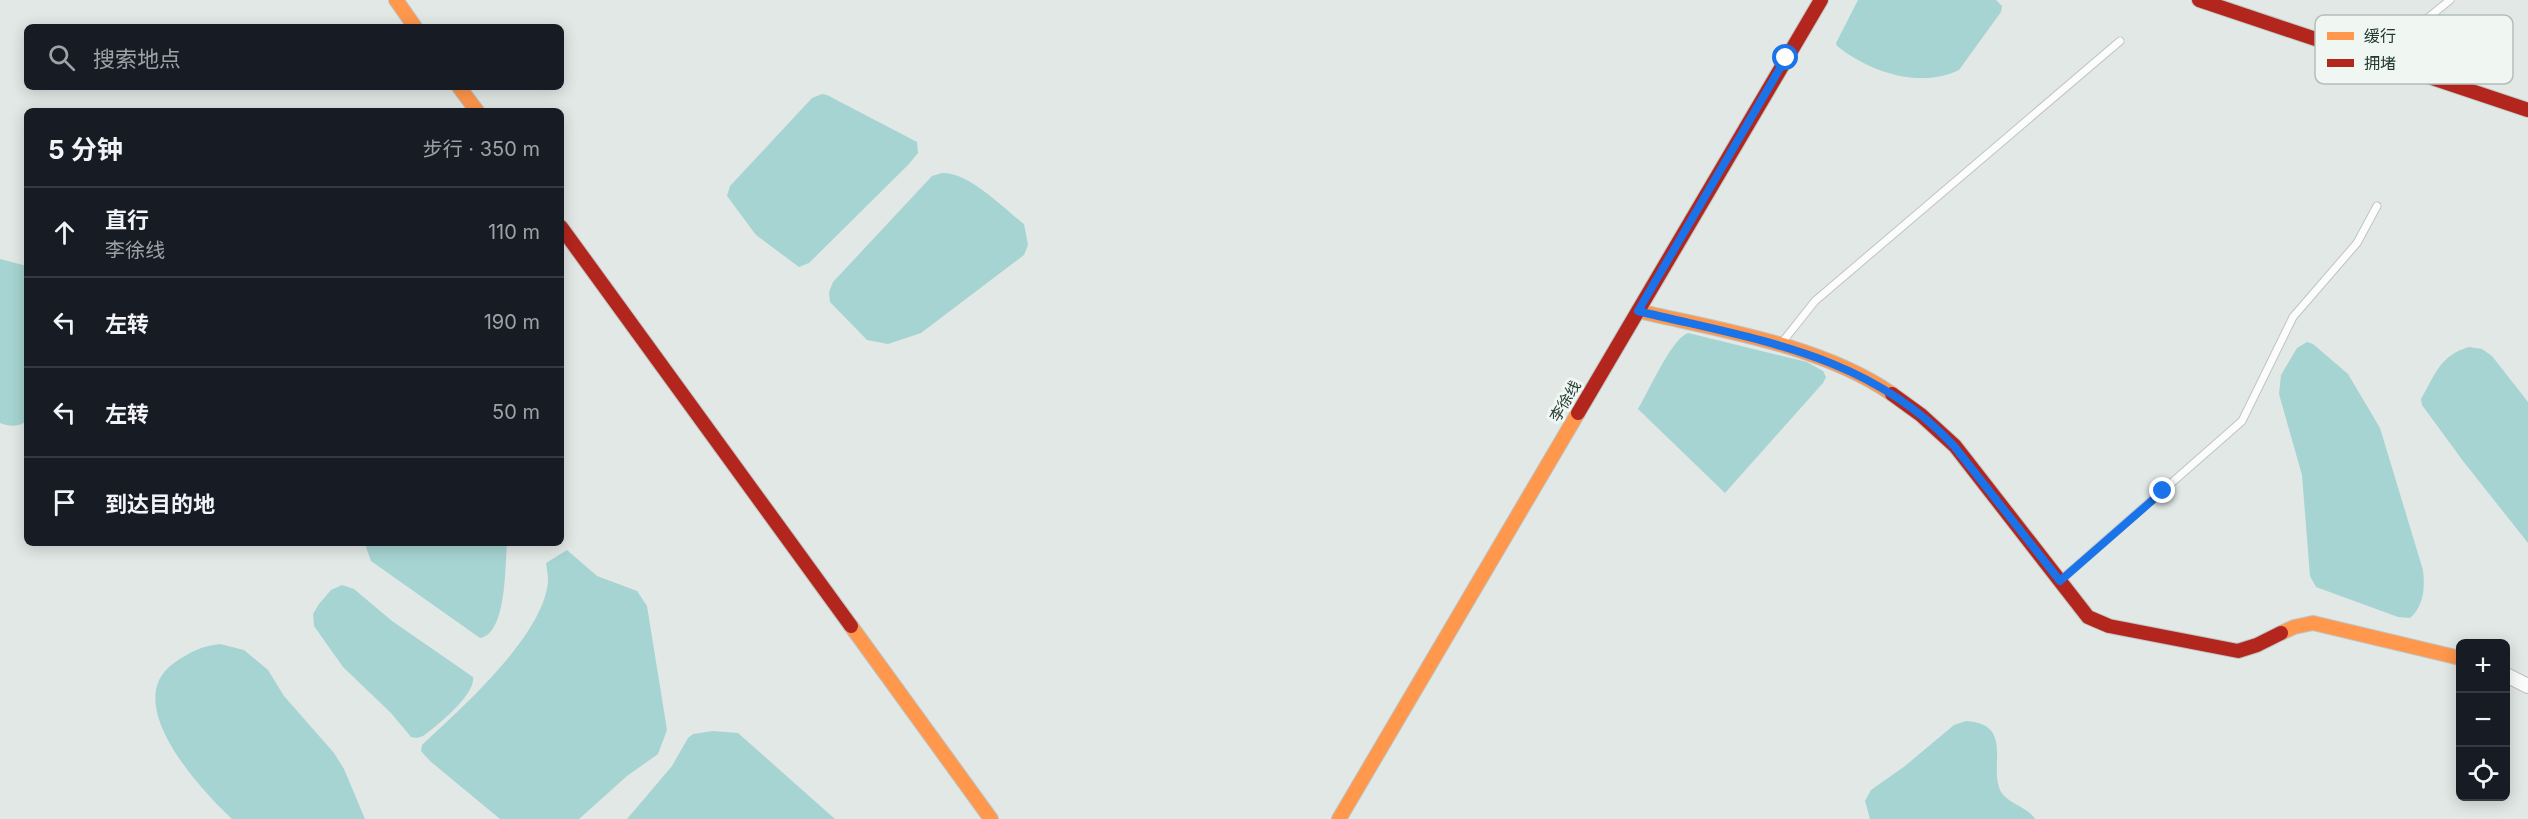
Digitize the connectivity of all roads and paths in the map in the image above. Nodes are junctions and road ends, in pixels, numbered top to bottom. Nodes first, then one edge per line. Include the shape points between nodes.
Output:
1 (396, 0) edge
2 (1821, 0) edge
3 (2199, 0) edge
4 (2450, 0) edge
5 (2431, 15) edge
6 (413, 24) edge
7 (2315, 40) edge
8 (2120, 41) dead end
9 (2448, 84) edge
10 (461, 90) edge
11 (475, 108) edge
12 (2528, 110) edge
13 (2377, 206) dead end
14 (564, 230) edge
15 (1638, 311) junction
16 (1779, 346) junction
17 (2060, 581) junction
18 (2456, 657) edge
19 (2510, 677) edge
20 (2528, 686) edge
21 (991, 819) edge
22 (1339, 819) edge

1 - 6 main road
2 - 15 main road, 李徐线
3 - 7 main road
4 - 5 lane
8 - 16 lane via 1815,302
9 - 12 main road
10 - 11 main road
13 - 17 lane via 2357,243 2293,317 2242,421
14 - 21 main road
15 - 16 main road
15 - 22 main road, 李徐线
16 - 17 main road via 1842,366 1922,414 1954,446
17 - 18 main road via 2088,618 2109,626 2238,651 2253,648 2298,624 2313,623
19 - 20 street

